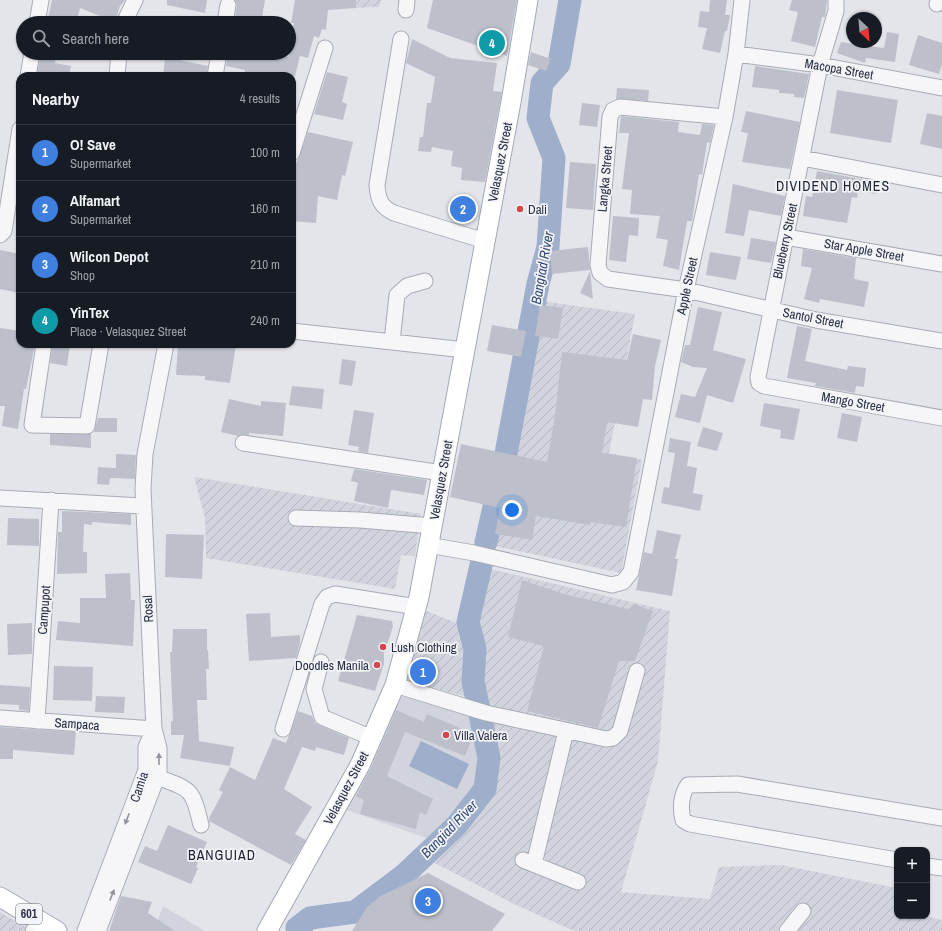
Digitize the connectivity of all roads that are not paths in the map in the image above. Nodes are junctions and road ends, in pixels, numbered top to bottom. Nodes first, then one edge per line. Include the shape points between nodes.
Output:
1 (41, 0) edge
2 (135, 0) edge
3 (528, 0) edge
4 (742, 0) edge
5 (836, 0) edge
6 (228, 6) dead end
7 (38, 16) edge
8 (127, 16) edge
9 (226, 16) edge
10 (401, 39) dead end
11 (324, 48) dead end
12 (736, 54) junction
13 (31, 60) edge
14 (118, 60) edge
15 (218, 60) edge
16 (820, 65) junction
17 (29, 72) edge
18 (117, 72) edge
19 (216, 72) edge
20 (942, 88) edge
21 (725, 117) junction
22 (296, 141) edge
23 (16, 154) edge
24 (802, 158) junction
25 (942, 185) edge
26 (0, 235) edge
27 (786, 237) junction
28 (485, 241) junction
29 (942, 264) edge
30 (426, 280) dead end
31 (686, 290) junction
32 (771, 310) junction
33 (296, 331) edge
34 (942, 341) edge
35 (392, 342) junction
36 (43, 348) edge
37 (100, 348) edge
38 (165, 348) edge
39 (465, 350) junction
40 (764, 386) joint
41 (942, 418) edge
42 (243, 443) dead end
43 (442, 473) junction
44 (0, 498) edge
45 (51, 500) junction
46 (142, 506) junction
47 (296, 518) dead end
48 (432, 526) junction
49 (428, 545) junction
50 (417, 607) junction
51 (321, 662) dead end
52 (637, 671) dead end
53 (395, 685) junction
54 (0, 718) edge
55 (37, 721) junction
56 (154, 729) junction
57 (283, 729) dead end
58 (566, 731) junction
59 (372, 738) junction
60 (157, 777) junction
61 (942, 818) edge
62 (201, 825) dead end
63 (894, 859) edge
64 (930, 866) edge
65 (942, 868) edge
66 (578, 882) dead end
67 (0, 897) edge
68 (803, 911) dead end
69 (44, 928) edge
70 (85, 931) edge
71 (98, 931) edge
72 (267, 931) edge
73 (787, 931) edge

1 - 7 street
2 - 8 street
3 - 28 main road, Velasquez Street
4 - 12 street, Apple Street
5 - 16 street, Blueberry Street via 836,11
6 - 9 street
10 - 28 street via 377,185 378,199 384,209 394,213
11 - 22 street
12 - 16 street, Macopa Street
12 - 21 street, Apple Street
13 - 17 street
14 - 18 street
15 - 19 street
16 - 20 street, Macopa Street
16 - 24 street, Blueberry Street
21 - 31 street, Apple Street
21 - 31 street, Langka Street via 620,107 613,110 610,117 598,265 600,273 608,279
23 - 26 street via 4,231
24 - 25 street
24 - 27 street, Blueberry Street
27 - 29 street, Star Apple Street
27 - 32 street, Blueberry Street
28 - 39 main road, Velasquez Street
30 - 35 street via 407,286 397,295
31 - 32 street, Santol Street
31 - 49 street, Apple Street via 631,572 623,582 612,585
32 - 34 street, Santol Street
32 - 40 street, Blueberry Street via 758,377 759,383
33 - 35 street
35 - 39 street
36 - 37 street via 32,425 87,426
38 - 46 street, Rosal via 145,454
39 - 43 main road, Velasquez Street
40 - 41 street, Mango Street
42 - 43 street
43 - 48 main road, Velasquez Street
44 - 45 street
45 - 46 street
45 - 55 street, Campupot
46 - 56 street, Rosal
47 - 48 street
48 - 49 main road, Velasquez Street
49 - 50 main road, Velasquez Street
50 - 53 main road, Velasquez Street
50 - 57 street via 335,594 327,597 322,604
51 - 59 street via 314,689 322,717
52 - 58 street via 620,731 613,738 606,739
53 - 58 street via 480,710
53 - 59 main road, Velasquez Street
54 - 55 street, Sampaca
55 - 56 street, Sampaca
60 -> 56 street, Camia via 159,748
56 -> 70 street, Camia via 146,747 146,770
58 - 66 street via 529,862
59 - 72 main road, Velasquez Street via 360,765
60 - 62 street via 186,787 191,793
71 -> 60 street, Camia
61 - 63 street via 737,784 688,785 684,791 681,814 683,820 690,824
64 - 65 street
67 - 69 main road, 601
68 - 73 street

